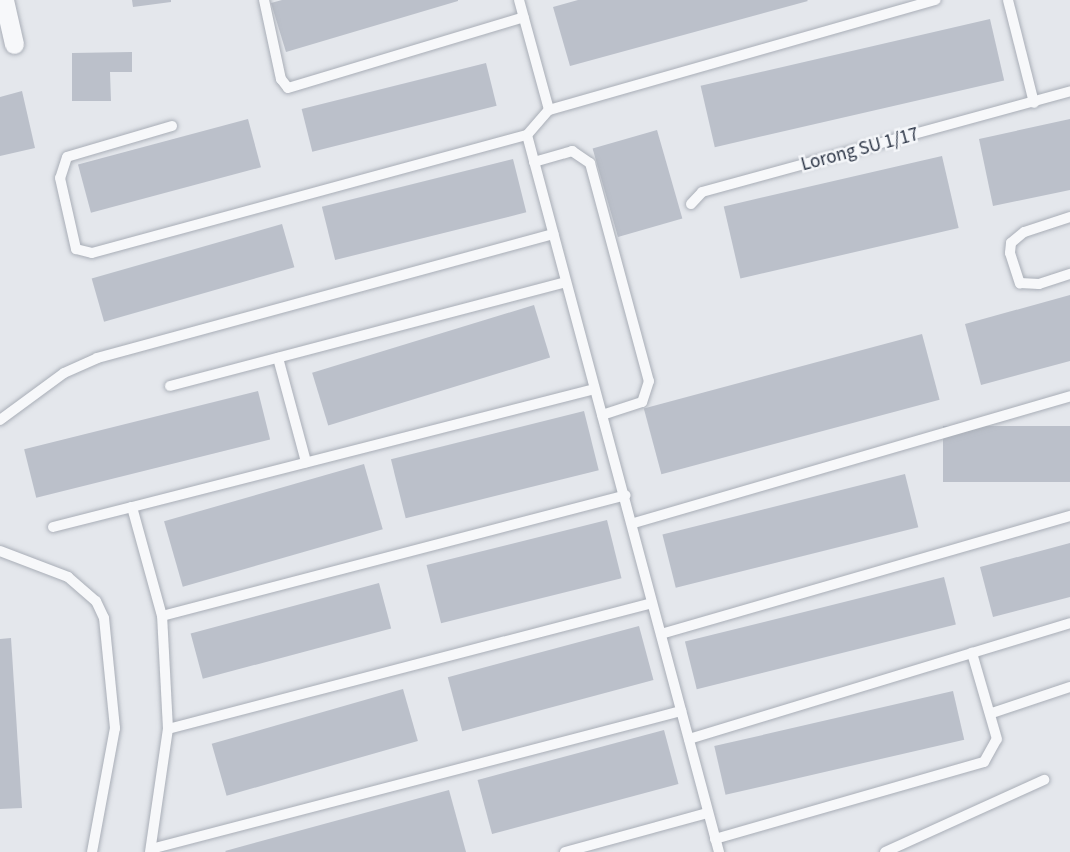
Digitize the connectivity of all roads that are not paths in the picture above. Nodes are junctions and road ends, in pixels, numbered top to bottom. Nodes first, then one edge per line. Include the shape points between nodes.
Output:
1 (4, 0) edge
2 (264, 0) edge
3 (519, 0) edge
4 (936, 0) edge
5 (1008, 0) edge
6 (524, 17) junction
7 (14, 44) dead end
8 (1070, 91) edge
9 (1034, 103) junction
10 (549, 110) junction
11 (173, 126) dead end
12 (527, 135) junction
13 (534, 162) junction
14 (691, 204) dead end
15 (1070, 217) edge
16 (553, 234) junction
17 (1070, 274) edge
18 (566, 282) junction
19 (278, 358) junction
20 (170, 386) dead end
21 (594, 389) junction
22 (1070, 396) edge
23 (602, 415) junction
24 (0, 420) edge
25 (306, 462) junction
26 (625, 495) junction
27 (132, 507) junction
28 (1070, 516) edge
29 (634, 523) junction
30 (53, 527) dead end
31 (0, 551) edge
32 (652, 603) junction
33 (162, 616) junction
34 (1070, 623) edge
35 (661, 634) junction
36 (972, 653) junction
37 (1070, 687) edge
38 (681, 710) junction
39 (992, 713) junction
40 (168, 729) junction
41 (689, 739) junction
42 (1044, 780) dead end
43 (708, 813) junction
44 (715, 838) junction
45 (151, 850) edge
46 (92, 852) edge
47 (565, 852) edge
48 (719, 852) edge
49 (885, 852) edge

1 - 7 street
2 - 6 lane via 281,79 288,88
3 - 6 lane
4 - 10 lane
5 - 9 lane
6 - 10 lane
8 - 9 lane, Lorong SU 1/17
9 - 14 lane, Lorong SU 1/17 via 702,192
10 - 12 lane
11 - 12 lane via 67,157 60,178 76,249 92,253
12 - 13 lane
13 - 16 lane
13 - 23 lane via 572,150 590,163 643,356 647,397
15 - 17 lane via 1024,232 1011,243 1010,253 1020,283 1039,284
16 - 18 lane
16 - 24 lane via 97,358 44,386
18 - 19 lane
18 - 21 lane
19 - 20 lane
19 - 25 lane
21 - 23 lane
21 - 25 lane
22 - 29 lane
23 - 26 lane
25 - 27 lane
26 - 29 lane
26 - 33 lane
27 - 30 lane
27 - 33 lane
28 - 35 lane
29 - 32 lane
31 - 46 lane via 68,577 96,601 104,618 116,728
32 - 35 lane
32 - 40 lane
33 - 40 lane
34 - 36 lane
35 - 38 lane
36 - 39 lane
36 - 41 lane
37 - 39 lane
38 - 41 lane
38 - 45 lane
39 - 44 lane via 998,746 984,762
40 - 45 lane
41 - 43 lane
42 - 49 lane
43 - 44 lane
43 - 47 lane
44 - 48 lane

